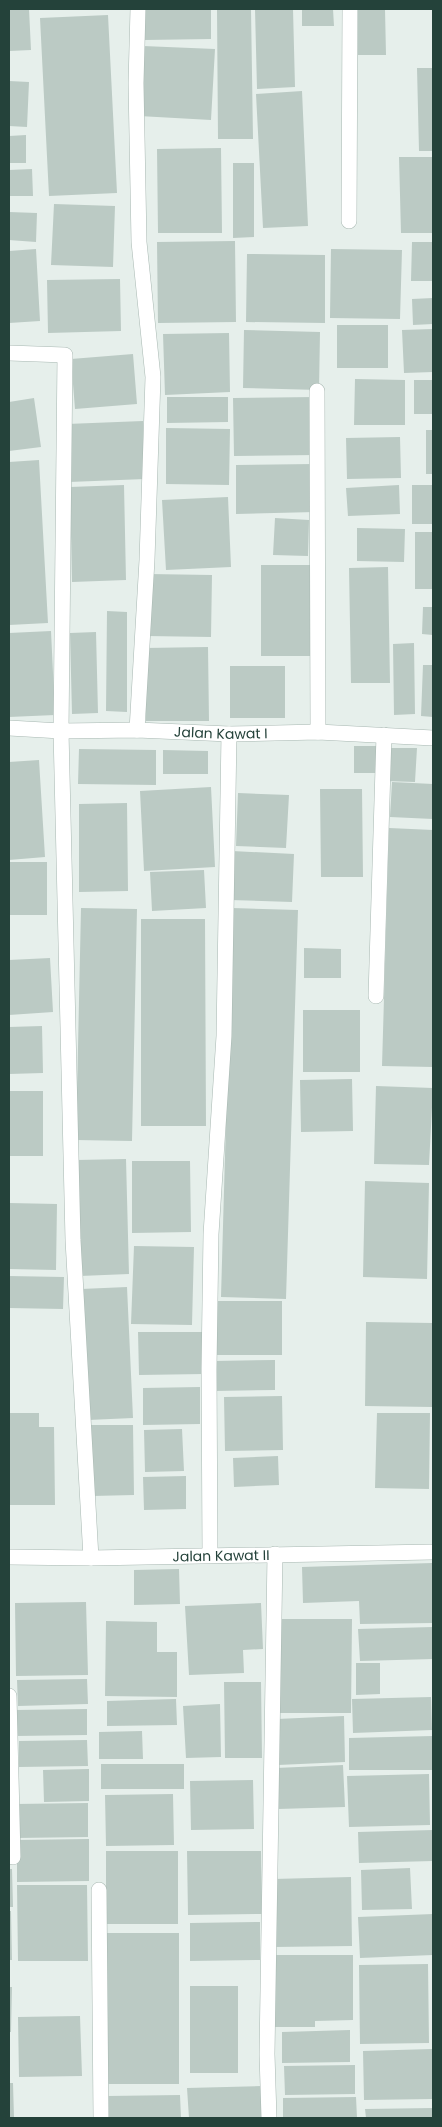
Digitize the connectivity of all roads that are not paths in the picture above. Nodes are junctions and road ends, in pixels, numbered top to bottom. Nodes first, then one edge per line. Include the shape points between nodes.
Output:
1 (138, 9) edge
2 (350, 9) edge
3 (349, 221) dead end
4 (9, 353) edge
5 (317, 391) dead end
6 (9, 728) edge
7 (137, 730) junction
8 (61, 731) junction
9 (318, 732) junction
10 (229, 734) junction
11 (384, 735) junction
12 (433, 738) edge
13 (376, 996) dead end
14 (433, 1552) edge
15 (275, 1554) junction
16 (210, 1555) junction
17 (9, 1556) edge
18 (91, 1558) junction
19 (9, 1696) edge
20 (13, 1857) dead end
21 (99, 1890) dead end
22 (101, 2118) edge
23 (269, 2118) edge

1 - 7 street via 139,242 153,377
2 - 3 street
4 - 8 street via 64,355
5 - 9 street
6 - 8 street, Jalan Kawat I
7 - 8 street, Jalan Kawat I
7 - 10 street, Jalan Kawat I
8 - 18 street via 74,1240
9 - 10 street, Jalan Kawat I
9 - 11 street, Jalan Kawat I
10 - 16 street via 224,1036 211,1234
11 - 12 street, Jalan Kawat I
11 - 13 street
14 - 15 street, Jalan Kawat II
15 - 16 street, Jalan Kawat II
15 - 23 street via 267,2054
16 - 18 street, Jalan Kawat II
17 - 18 street, Jalan Kawat II
19 - 20 street
21 - 22 street

